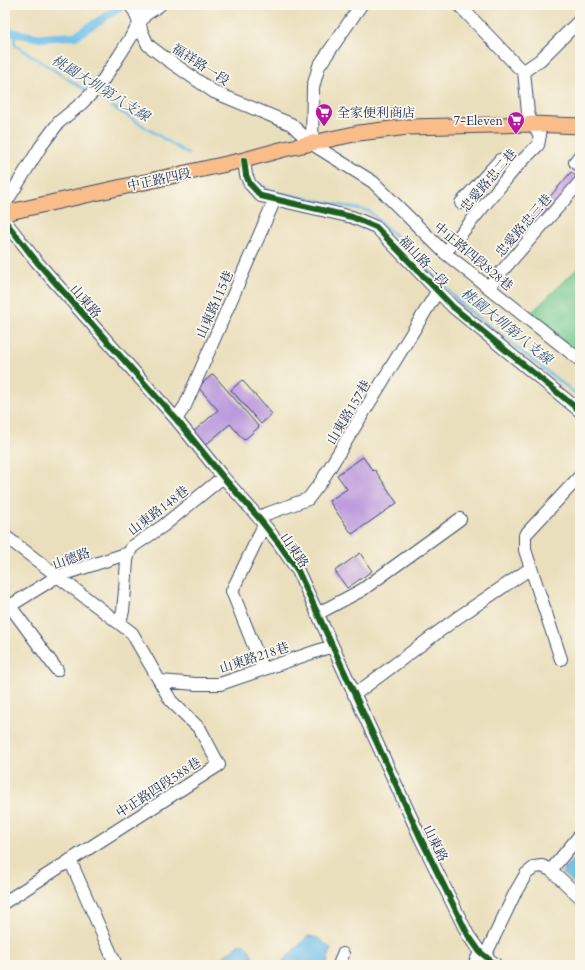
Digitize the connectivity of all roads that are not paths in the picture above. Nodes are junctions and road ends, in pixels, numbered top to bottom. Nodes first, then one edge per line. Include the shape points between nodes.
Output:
1 (160, 5) edge
2 (360, 5) edge
3 (459, 5) edge
4 (134, 13) edge
5 (580, 20) edge
6 (524, 71) junction
7 (532, 124) junction
8 (580, 126) edge
9 (312, 144) junction
10 (580, 155) edge
11 (244, 160) junction
12 (520, 163) junction
13 (580, 166) edge
14 (580, 182) edge
15 (275, 199) junction
16 (461, 203) dead end
17 (5, 204) edge
18 (5, 213) edge
19 (5, 221) edge
20 (445, 253) junction
21 (488, 287) junction
22 (437, 292) junction
23 (580, 360) edge
24 (580, 411) edge
25 (176, 420) junction
26 (580, 476) edge
27 (223, 477) junction
28 (460, 519) dead end
29 (261, 521) junction
30 (5, 536) edge
31 (129, 553) junction
32 (531, 568) junction
33 (58, 576) junction
34 (8, 608) edge
35 (318, 614) junction
36 (120, 622) junction
37 (332, 646) junction
38 (561, 659) dead end
39 (263, 669) junction
40 (57, 670) dead end
41 (160, 681) junction
42 (354, 695) junction
43 (580, 836) edge
44 (70, 860) junction
45 (551, 870) junction
46 (580, 897) edge
47 (5, 902) edge
48 (482, 954) junction
49 (116, 965) edge
50 (474, 965) edge
51 (496, 965) edge

1 - 4 street via 145,14
2 - 9 street via 319,66 313,87
3 - 6 street
4 - 9 street, 福祥路一段 via 148,44 188,75 214,92 291,124
4 - 17 street via 119,56 99,86 59,122
5 - 6 street via 540,60
6 - 7 street, 忠愛路忠二巷 via 528,113
7 - 8 main road, 中正路四段
7 - 9 main road, 中正路四段 via 408,127 359,133
7 - 12 street, 忠愛路忠二巷 via 540,135 538,145
9 - 11 main road, 中正路四段
9 - 20 street, 中正路四段828巷 via 373,182
10 - 13 street via 575,162
11 - 15 street, 福山路一段 via 250,184 261,196
11 - 18 main road, 中正路四段
12 - 16 street via 510,159 500,160
12 - 20 street, 忠愛路忠二巷
14 - 21 street, 忠愛路忠三巷
15 - 22 street, 福山路一段 via 352,217 376,227
15 - 25 street, 山東路115巷 via 185,406
19 - 25 street, 山東路 via 37,262
20 - 21 street, 中正路四段828巷
21 - 23 street, 中正路四段828巷
22 - 24 street, 福山路一段
22 - 29 street, 山東路157巷 via 322,482 308,499
25 - 27 street, 山東路
26 - 32 street via 526,535 525,550
27 - 29 street, 山東路
27 - 31 street, 山東路148巷 via 163,526 132,547
28 - 35 street via 362,590
29 - 35 street, 山東路 via 298,571
29 - 39 street via 232,591
30 - 33 street, 中正路四段588巷
31 - 33 street, 山德路
31 - 36 street, 山東路148巷 via 126,560
32 - 38 street
32 - 42 street via 457,618
33 - 34 street, 山德路
33 - 36 street, 中正路四段588巷
34 - 40 street
35 - 37 street, 山東路
36 - 41 street, 中正路四段588巷 via 132,632
37 - 39 street, 山東路218巷
37 - 42 street, 山東路
39 - 41 street, 山東路218巷 via 220,684
41 - 44 street, 中正路四段588巷 via 171,701 200,729 219,765
42 - 48 street, 山東路 via 424,846 468,934
43 - 45 street
44 - 47 street, 中正路四段588巷
44 - 49 street
45 - 46 street
45 - 48 street via 542,866 535,867 526,874
48 - 50 street
48 - 51 street, 山東路

